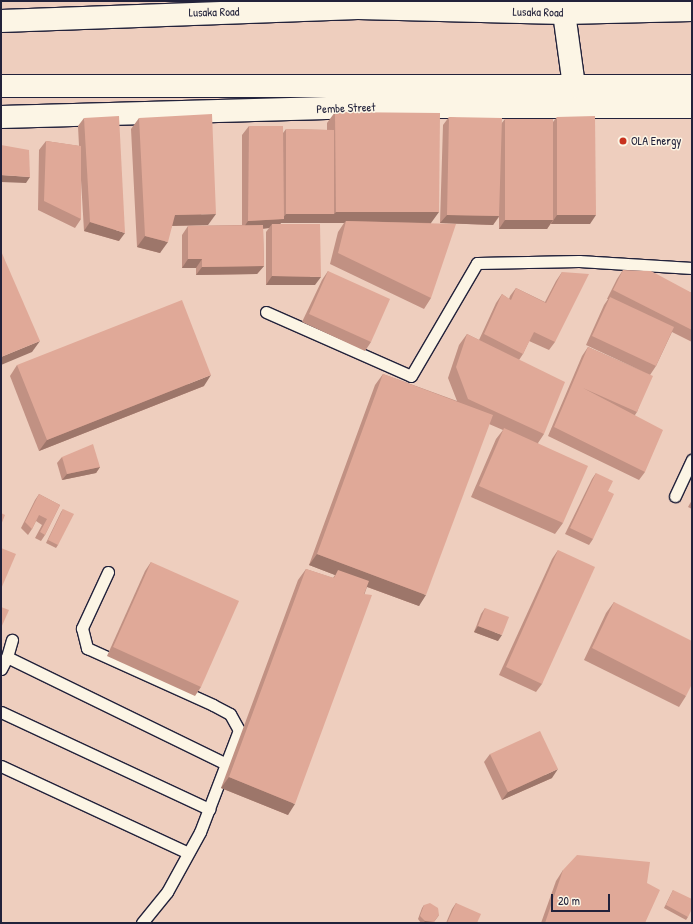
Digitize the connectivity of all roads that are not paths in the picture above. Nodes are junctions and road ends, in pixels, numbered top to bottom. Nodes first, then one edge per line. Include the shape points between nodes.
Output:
1 (564, 7) edge
2 (692, 10) edge
3 (1, 21) edge
4 (1, 86) edge
5 (574, 86) junction
6 (692, 86) edge
7 (692, 107) edge
8 (1, 117) edge
9 (692, 268) edge
10 (266, 312) dead end
11 (692, 460) edge
12 (675, 496) dead end
13 (108, 572) dead end
14 (12, 640) dead end
15 (7, 657) junction
16 (1, 669) edge
17 (1, 712) edge
18 (226, 764) junction
19 (1, 766) edge
20 (209, 809) junction
21 (188, 854) junction
22 (142, 923) edge

1 - 2 main road, Lusaka Road
1 - 3 main road, Lusaka Road via 358,8
1 - 5 main road
4 - 5 main road
5 - 6 main road
7 - 8 main road, Pembe Street via 363,107
9 - 10 lane via 579,261 477,264 411,376
11 - 12 lane
13 - 18 lane via 82,628 87,648 230,714 239,730
14 - 15 lane
15 - 16 lane
15 - 18 lane
17 - 20 lane
18 - 20 lane
19 - 21 lane
20 - 21 lane
21 - 22 lane via 167,892

